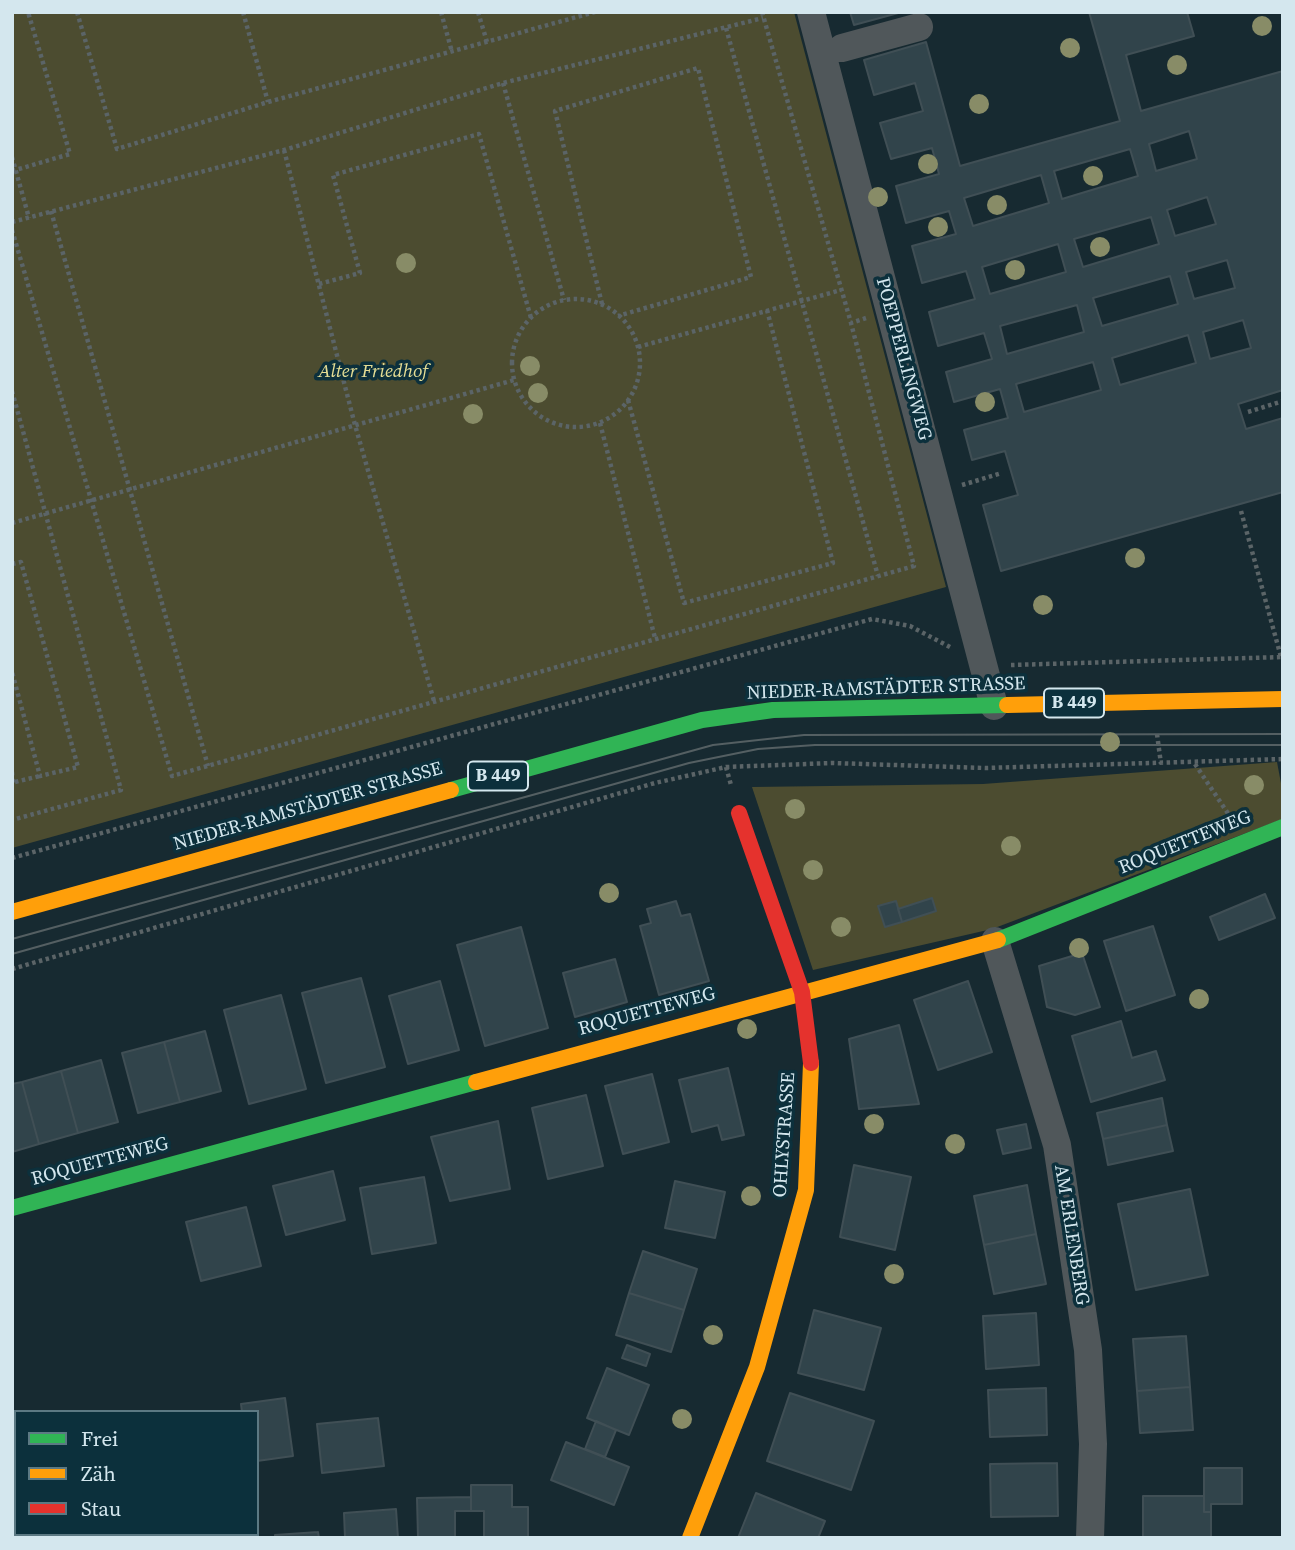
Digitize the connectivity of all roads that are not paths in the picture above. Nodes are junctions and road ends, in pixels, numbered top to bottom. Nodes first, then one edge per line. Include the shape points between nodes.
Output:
1 (811, 12) edge
2 (919, 27) dead end
3 (842, 48) dead end
4 (1283, 699) edge
5 (994, 706) junction
6 (739, 813) dead end
7 (1283, 827) edge
8 (12, 912) edge
9 (995, 941) junction
10 (802, 992) junction
11 (12, 1208) edge
12 (690, 1538) edge
13 (1090, 1538) edge

1 - 5 street, POEPPERLINGWEG
2 - 3 street
4 - 5 street, NIEDER-RAMSTÄDTER STRASSE / B 449
5 - 8 street, NIEDER-RAMSTÄDTER STRASSE / B 449 via 774,710 702,720
6 - 10 street, OHLYSTRASSE
7 - 9 street, ROQUETTEWEG
9 - 10 street, ROQUETTEWEG
9 - 13 street, AM ERLENBERG via 1057,1145 1088,1350 1093,1444
10 - 11 street, ROQUETTEWEG
10 - 12 street, OHLYSTRASSE via 811,1070 806,1190 757,1367

